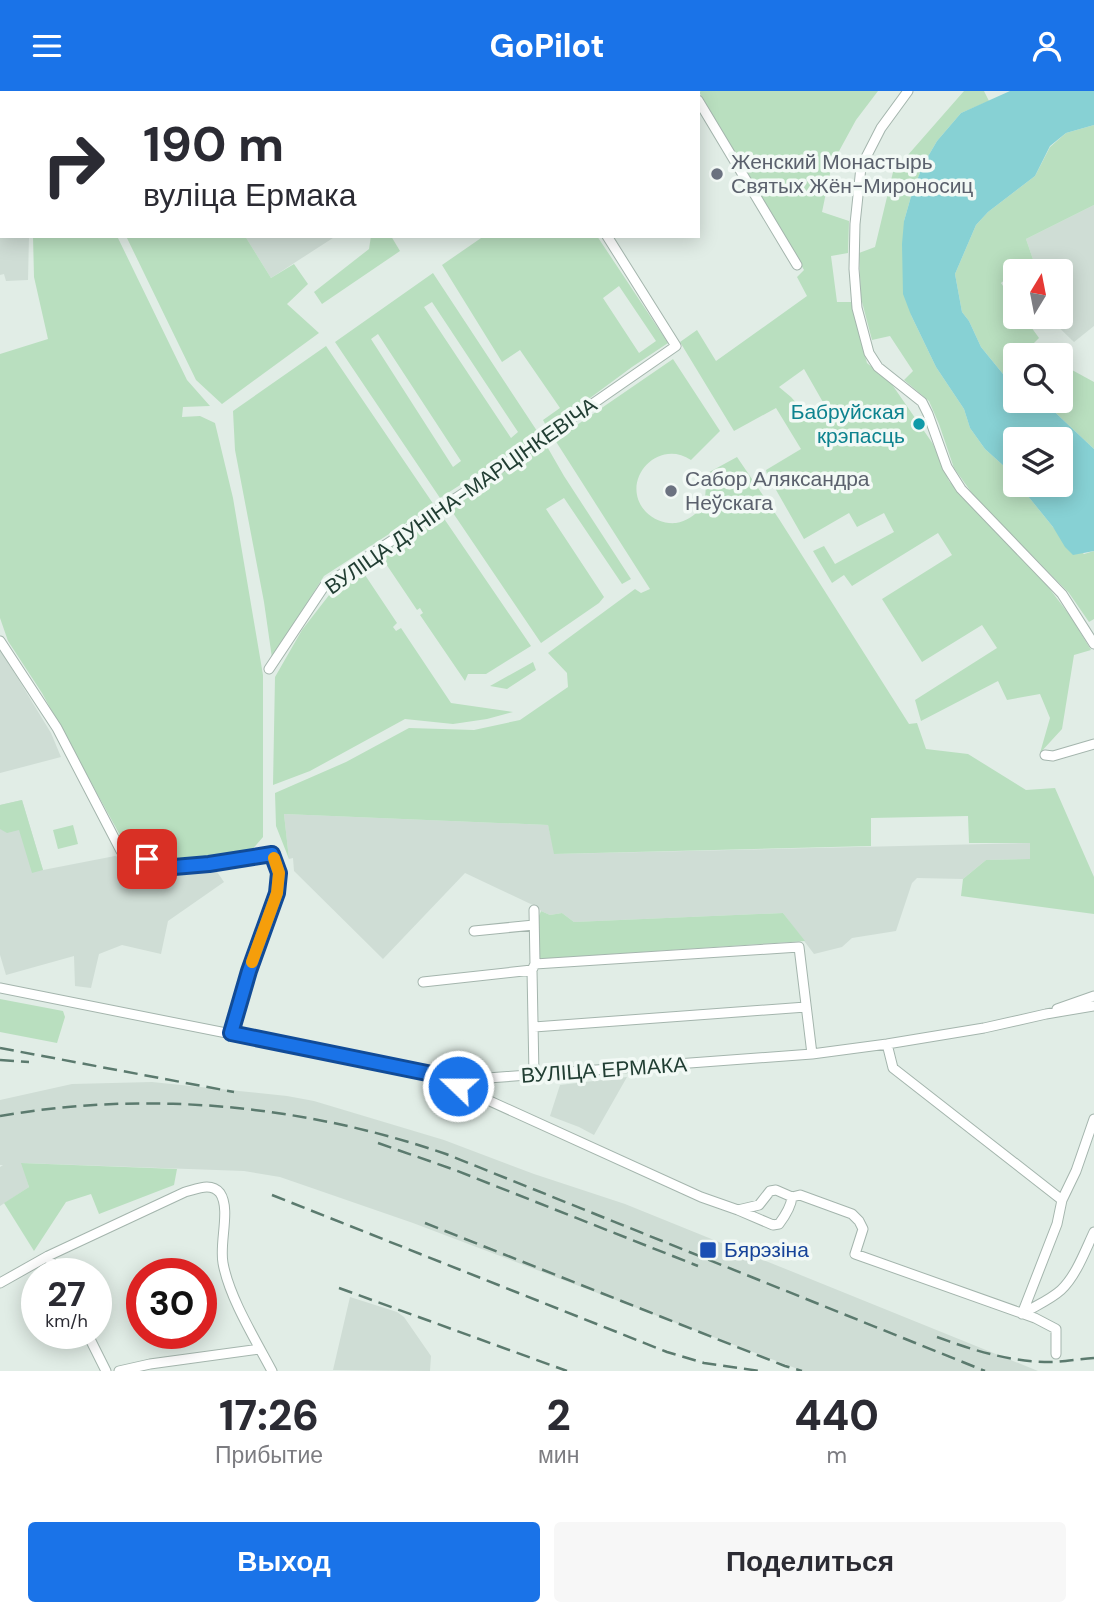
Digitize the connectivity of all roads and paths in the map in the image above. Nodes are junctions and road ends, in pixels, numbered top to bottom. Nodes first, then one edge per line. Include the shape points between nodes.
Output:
1 (908, 91) edge
2 (700, 103) edge
3 (608, 238) edge
4 (797, 265) dead end
5 (0, 641) edge
6 (1094, 644) edge
7 (270, 669) dead end
8 (1094, 744) edge
9 (1045, 755) dead end
10 (534, 910) dead end
11 (534, 925) junction
12 (474, 931) dead end
13 (533, 967) junction
14 (423, 982) dead end
15 (0, 988) edge
16 (1094, 996) edge
17 (1094, 1006) edge
18 (806, 1007) junction
19 (1046, 1014) junction
20 (534, 1027) junction
21 (231, 1033) junction
22 (887, 1044) junction
23 (813, 1054) junction
24 (432, 1074) junction
25 (534, 1075) junction
26 (1094, 1119) edge
27 (792, 1197) junction
28 (1062, 1200) junction
29 (738, 1210) junction
30 (1094, 1232) edge
31 (48, 1256) joint
32 (0, 1283) edge
33 (1022, 1314) junction
34 (95, 1349) edge
35 (260, 1349) junction
36 (1056, 1354) dead end
37 (106, 1371) edge
38 (119, 1371) edge
39 (272, 1371) edge

1 - 6 street via 872,143 859,177 854,269 857,308 869,353 877,367 922,402 947,467 961,489 1062,594
2 - 4 street
3 - 7 street, ВУЛІЦА ДУНІНА-МАРЦІНКЕВІЧА via 676,346 325,585
5 - 21 street via 57,729 121,851 174,867 272,854 279,873 277,893
8 - 9 street
10 - 11 street
11 - 12 street
11 - 13 street
13 - 14 street
13 - 18 street via 799,947
13 - 20 street
15 - 21 street, ВУЛІЦА ЕРМАКА
16 - 19 street, ВУЛІЦА ЕРМАКА
17 - 19 street, ВУЛІЦА ЕРМАКА
18 - 20 street
18 - 23 street
19 - 22 street, ВУЛІЦА ЕРМАКА
20 - 25 street
21 - 24 street, ВУЛІЦА ЕРМАКА
22 - 23 street, ВУЛІЦА ЕРМАКА
22 - 28 street via 893,1068
23 - 25 street, ВУЛІЦА ЕРМАКА
24 - 25 street, ВУЛІЦА ЕРМАКА
24 - 29 street
26 - 28 street
27 - 29 street via 770,1191 759,1205
27 - 29 street via 779,1224
27 - 33 street via 800,1195 859,1220 863,1229 855,1254
28 - 33 street
30 - 33 street via 1064,1287
31 - 32 street
31 - 35 street via 185,1192 206,1186 218,1190 225,1210 222,1258 227,1283
33 - 36 street via 1056,1329
34 - 37 street
35 - 38 street
35 - 39 street

